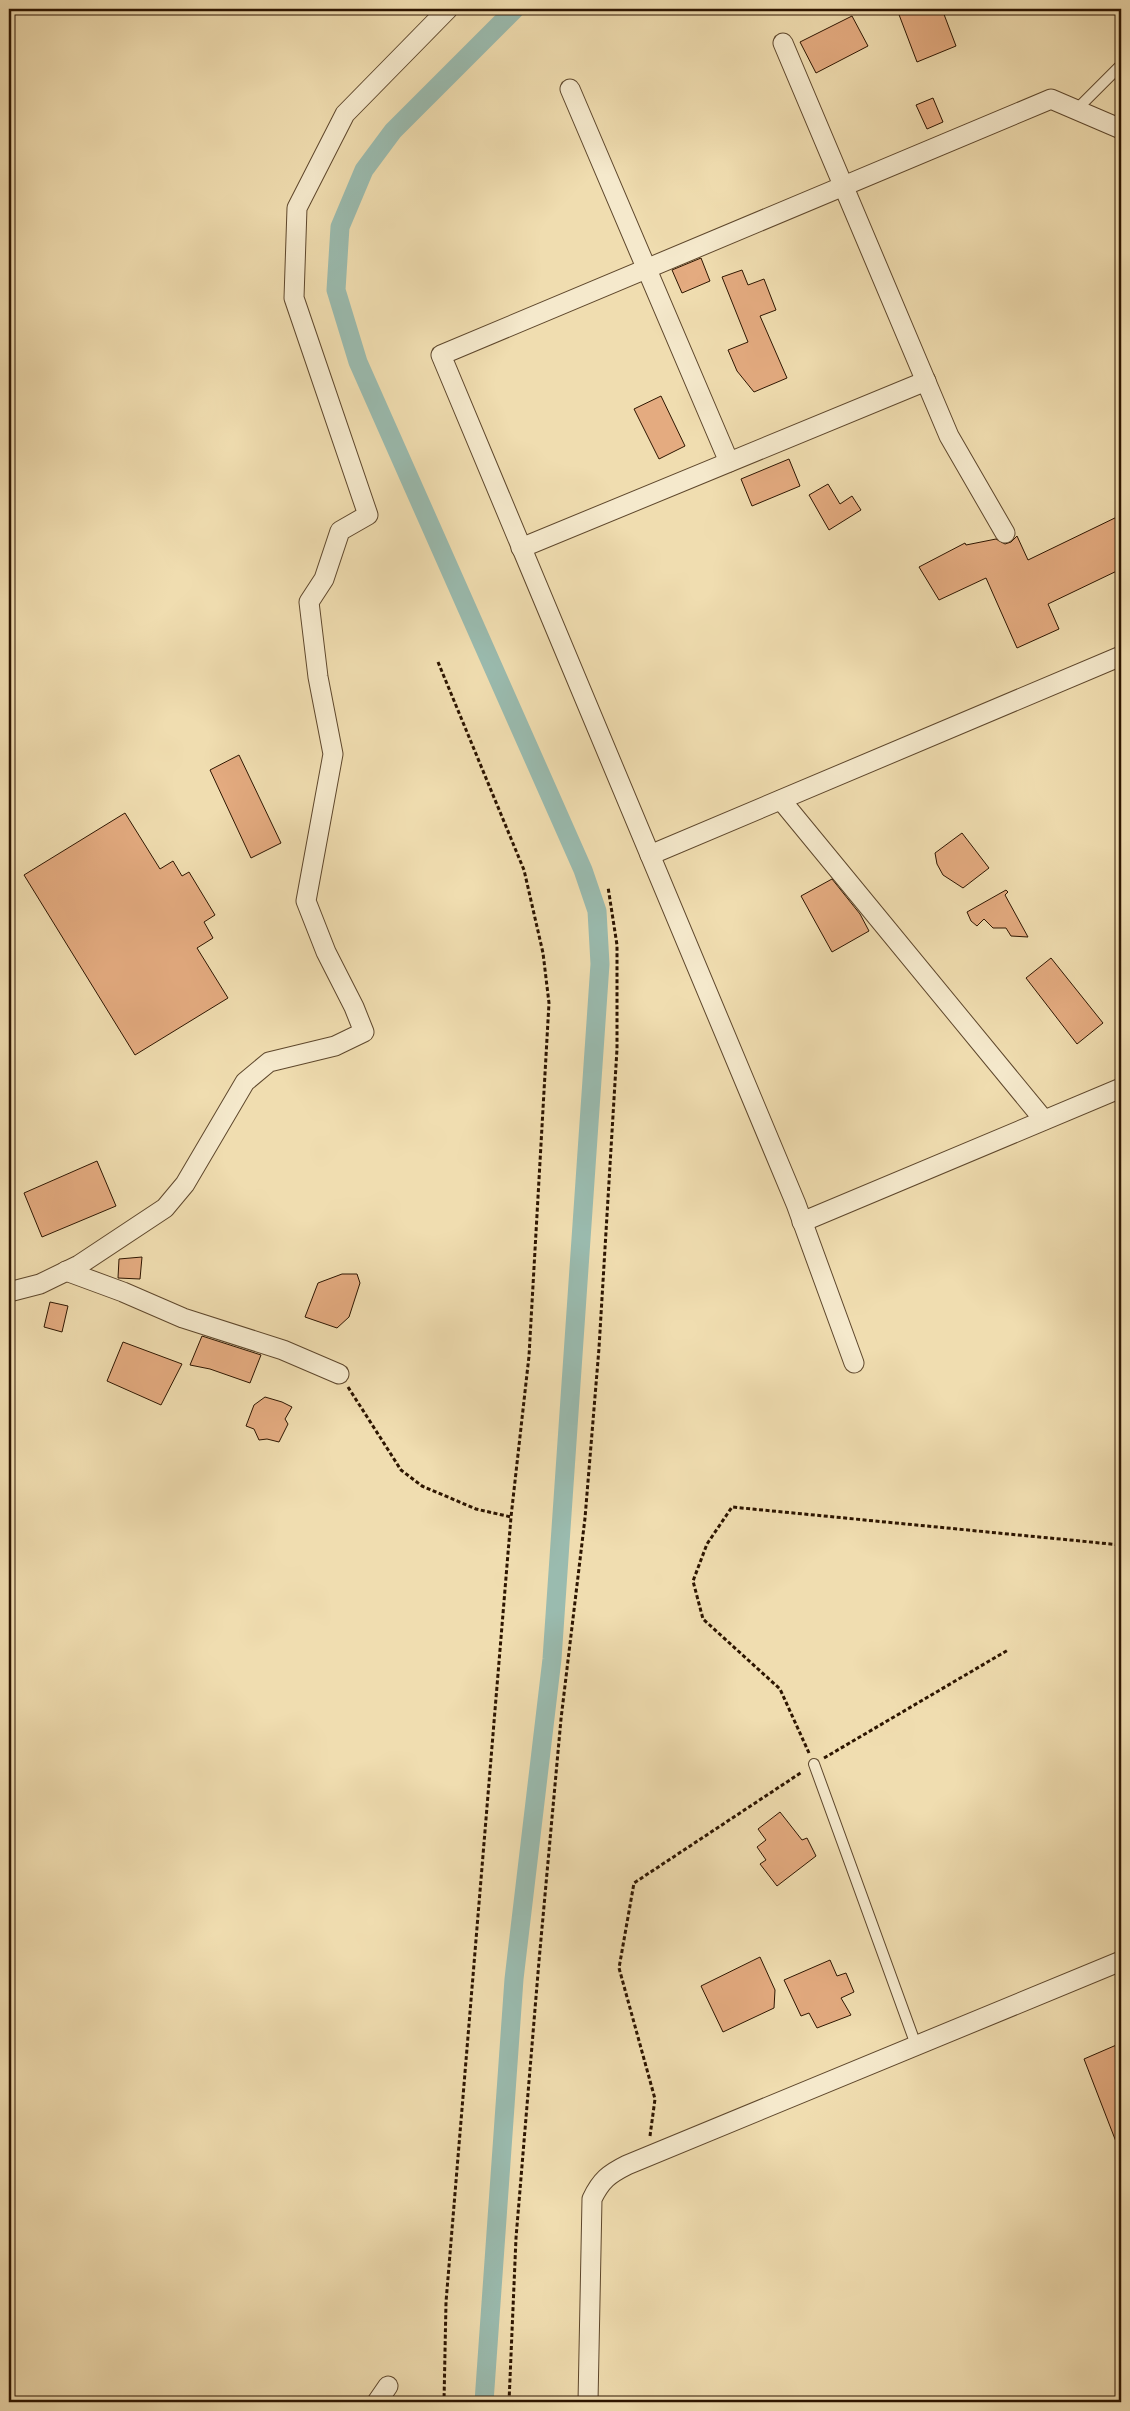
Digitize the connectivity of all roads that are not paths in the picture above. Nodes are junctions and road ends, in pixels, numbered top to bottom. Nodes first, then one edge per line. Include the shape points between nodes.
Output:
1 (448, 9) edge
2 (783, 43) dead end
3 (1121, 65) edge
4 (570, 89) dead end
5 (1076, 110) junction
6 (1121, 129) edge
7 (843, 186) junction
8 (646, 269) junction
9 (926, 381) junction
10 (729, 462) junction
11 (1006, 533) dead end
12 (521, 548) junction
13 (1121, 656) edge
14 (781, 800) junction
15 (650, 855) junction
16 (1121, 1088) edge
17 (1044, 1120) junction
18 (802, 1222) junction
19 (66, 1271) junction
20 (9, 1292) edge
21 (854, 1363) dead end
22 (339, 1374) road end
23 (814, 1764) road end
24 (1121, 1961) edge
25 (916, 2045) junction
26 (388, 2386) dead end
27 (377, 2402) edge
28 (588, 2402) edge

1 - 19 street via 345,114 297,208 294,298 368,515 340,531 324,578 309,602 318,677 333,754 306,901 364,1032 335,1046 268,1062 245,1082 185,1184 165,1208
2 - 7 street
3 - 5 lane
4 - 8 street
5 - 6 street
5 - 7 street via 1051,99
7 - 8 street
7 - 9 street
8 - 10 street
8 - 12 street via 441,355
9 - 10 street
9 - 11 street via 949,436
10 - 12 street
12 - 15 street
13 - 14 street
14 - 15 street
14 - 17 street
15 - 18 street
16 - 17 street
17 - 18 street
18 - 21 street
19 - 20 street via 40,1284
19 - 22 street via 183,1318 283,1350
23 - 25 lane
24 - 25 street
25 - 28 street via 647,2156 613,2173 600,2184 592,2199
26 - 27 street

